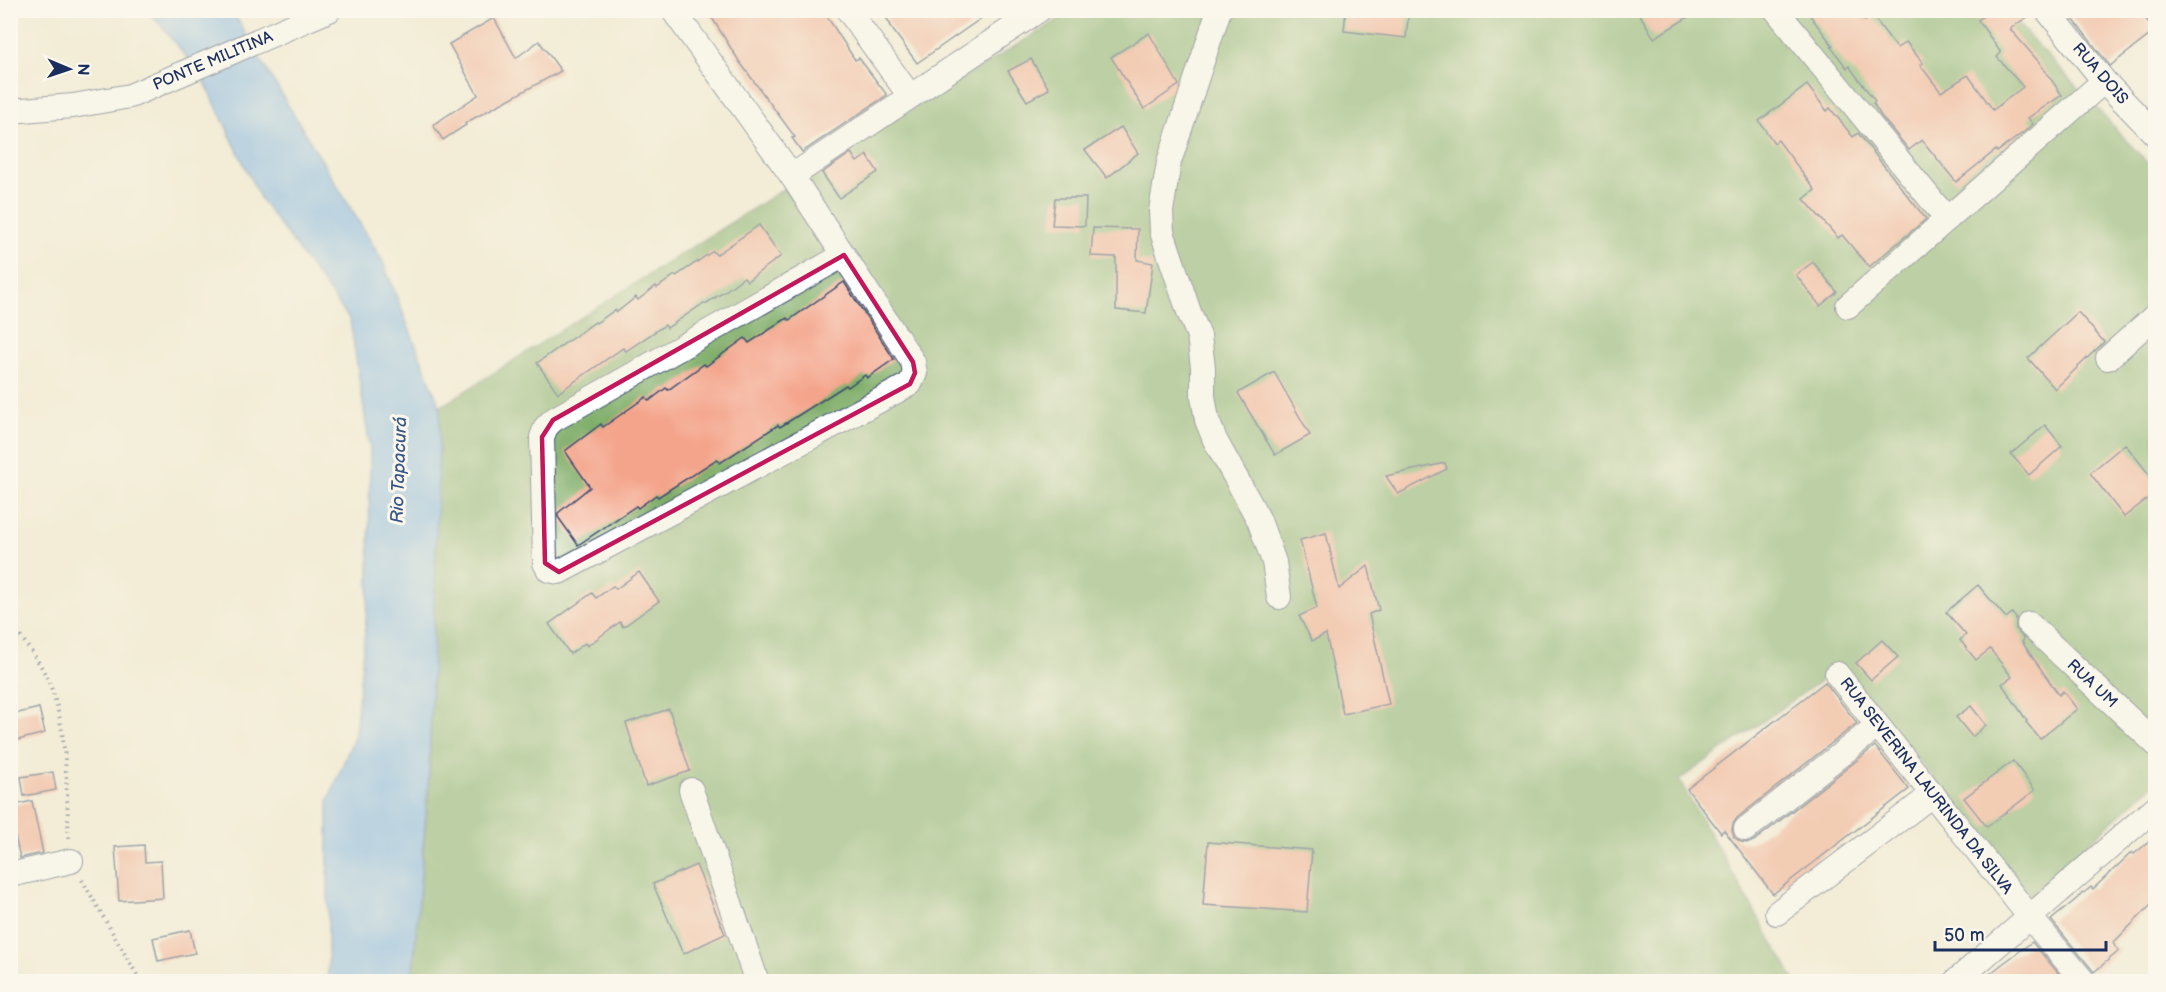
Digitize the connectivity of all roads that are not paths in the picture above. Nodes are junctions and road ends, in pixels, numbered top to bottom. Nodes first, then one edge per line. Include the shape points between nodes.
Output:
1 (329, 10) edge
2 (673, 10) edge
3 (848, 10) edge
4 (1219, 10) edge
5 (1776, 10) edge
6 (2047, 10) edge
7 (1035, 12) edge
8 (2104, 81) junction
9 (910, 96) junction
10 (10, 111) edge
11 (2156, 135) edge
12 (792, 176) junction
13 (1947, 219) junction
14 (844, 255) junction
15 (1848, 306) dead end
16 (2156, 315) edge
17 (2108, 358) dead end
18 (1280, 597) dead end
19 (2029, 624) dead end
20 (1837, 674) dead end
21 (1877, 726) junction
22 (2156, 744) edge
23 (691, 790) dead end
24 (1933, 794) junction
25 (2156, 807) edge
26 (1746, 829) dead end
27 (71, 861) road end
28 (10, 875) edge
29 (1777, 913) dead end
30 (2029, 916) junction
31 (757, 981) edge
32 (1955, 981) edge
33 (2084, 981) edge

1 - 10 street, PONTE MILITINA via 130,96
2 - 12 street
3 - 9 street
4 - 18 street via 1169,162 1161,211 1162,232 1199,336 1207,420 1259,520 1274,562
5 - 13 street
6 - 8 street, RUA DOIS
7 - 9 street
8 - 11 street, RUA DOIS
8 - 13 street
9 - 12 street
12 - 14 street
13 - 15 street
14 - 14 street via 913,362 915,373 910,384 559,572 549,570 545,563 542,437 546,427
16 - 17 street
19 - 22 street, RUA UM
20 - 21 street, RUA SEVERINA LAURINDA DA SILVA
21 - 24 street, RUA SEVERINA LAURINDA DA SILVA
21 - 26 street
23 - 31 street
24 - 29 street
24 - 30 street, RUA SEVERINA LAURINDA DA SILVA
25 - 30 street
27 - 28 street
30 - 32 street
30 - 33 street, RUA SEVERINA LAURINDA DA SILVA

